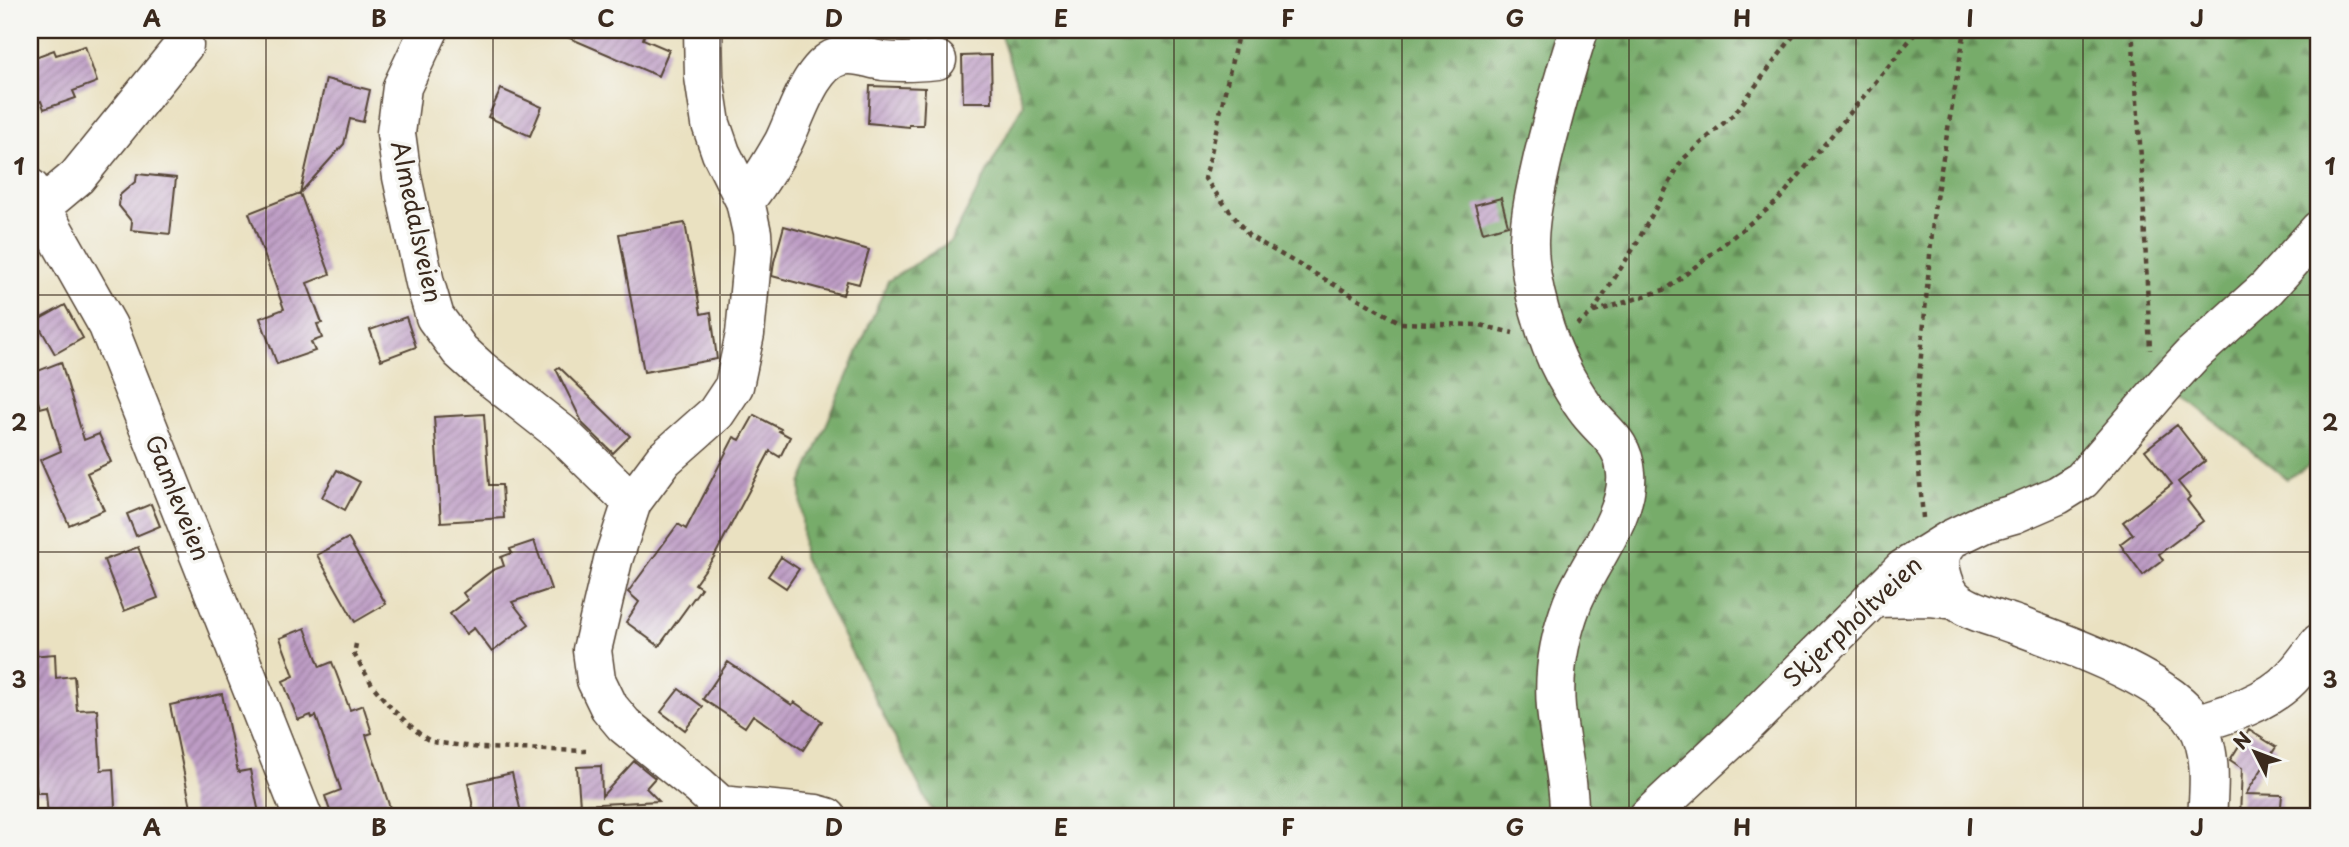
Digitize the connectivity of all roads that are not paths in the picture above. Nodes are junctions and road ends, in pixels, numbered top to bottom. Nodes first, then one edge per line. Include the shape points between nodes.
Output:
1 (429, 30) edge
2 (703, 30) edge
3 (1579, 30) edge
4 (184, 45) dead end
5 (937, 60) dead end
6 (35, 198) edge
7 (745, 201) junction
8 (2319, 230) edge
9 (632, 502) junction
10 (1939, 546) junction
11 (1873, 598) junction
12 (1955, 600) junction
13 (2319, 643) edge
14 (2196, 724) junction
15 (724, 811) edge
16 (303, 817) edge
17 (827, 817) edge
18 (1570, 817) edge
19 (1648, 817) edge
20 (2207, 817) edge

1 - 9 street, Almedalsveien via 402,87 397,133 402,177 435,317 467,357 592,460
2 - 7 street via 711,124
3 - 18 street via 1531,211 1531,266 1557,361 1589,414 1612,438 1626,475 1620,508 1571,607 1557,665 1556,709
4 - 6 street via 77,177
5 - 7 street via 881,61 850,55 830,61 811,83 784,141
6 - 16 street, Gamleveien via 108,326
7 - 9 street via 753,250 745,334 734,386 716,413 664,458
8 - 10 street, Skjerpholtveien via 2267,288 2192,355 2082,480 2058,495 1986,522
9 - 15 street via 600,609 593,650 596,680 624,725
10 - 11 street, Skjerpholtveien via 1903,569
10 - 12 street via 1946,587
11 - 12 street
11 - 19 street, Skjerpholtveien
12 - 14 street via 2128,673 2171,698
13 - 14 street via 2290,679 2259,701
14 - 20 street via 2207,757
15 - 17 street

